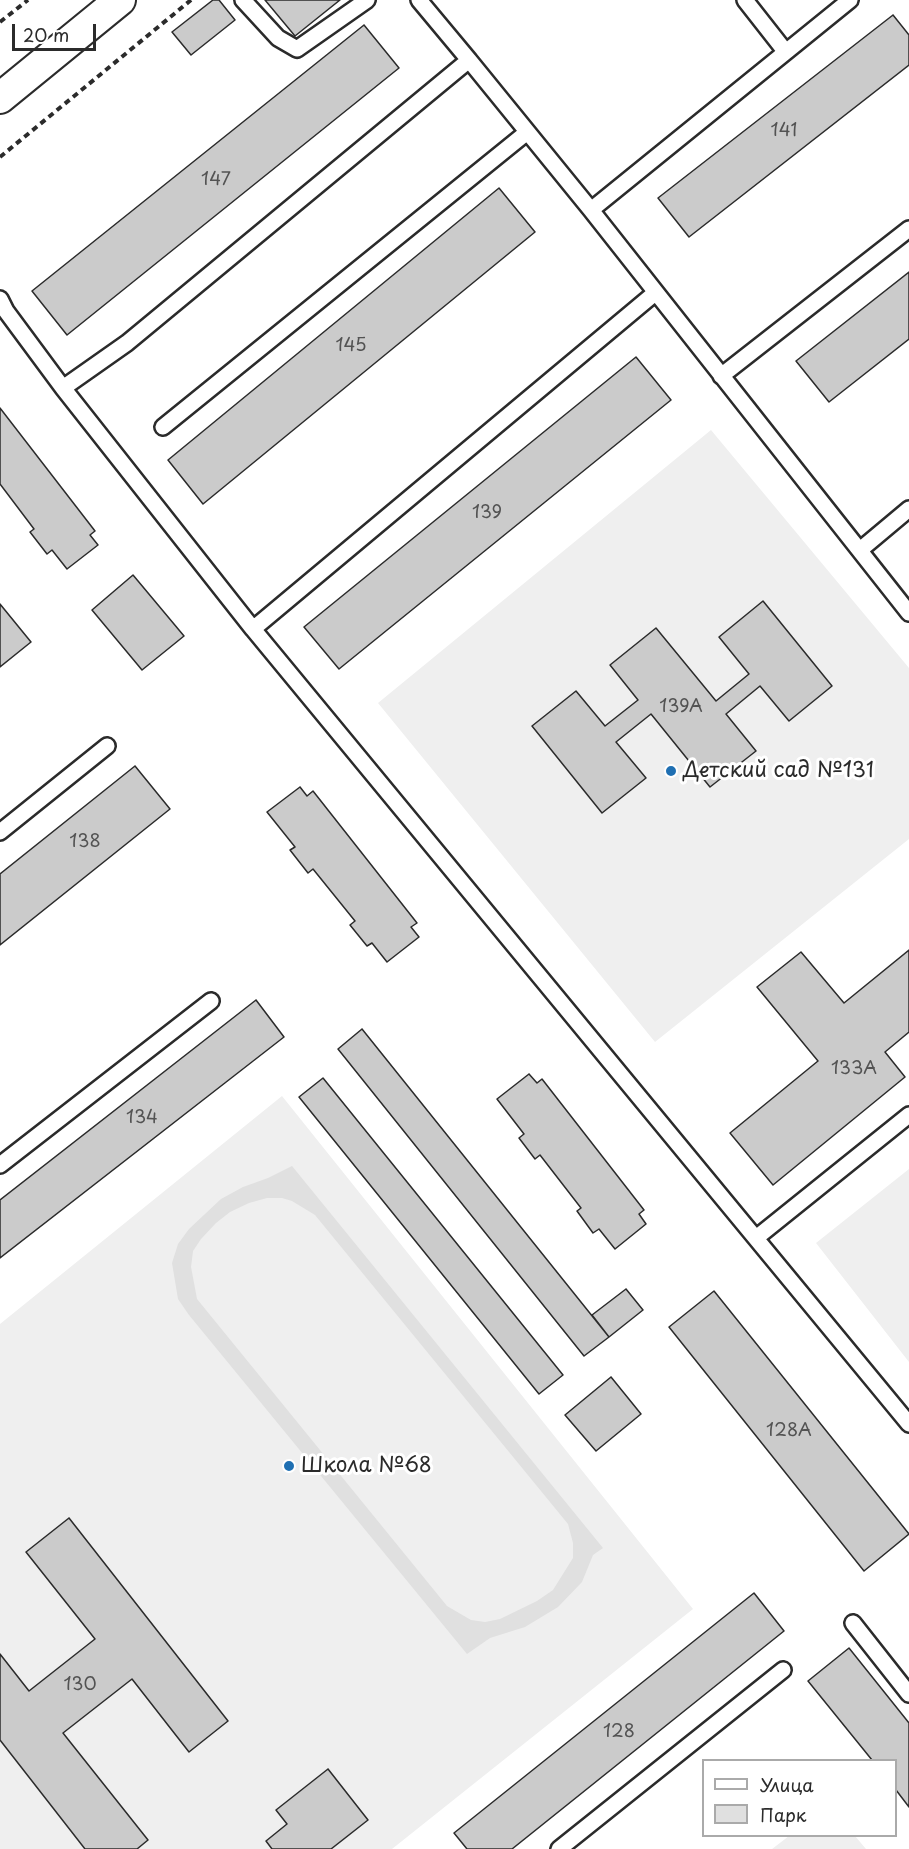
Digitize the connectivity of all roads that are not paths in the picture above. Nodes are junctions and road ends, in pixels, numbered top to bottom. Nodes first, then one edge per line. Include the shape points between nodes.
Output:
1 (120, 0) edge
2 (243, 0) edge
3 (367, 0) edge
4 (419, 0) edge
5 (745, 0) edge
6 (850, 0) edge
7 (785, 51) junction
8 (469, 60) junction
9 (0, 98) edge
10 (526, 133) junction
11 (591, 210) junction
12 (909, 229) edge
13 (655, 293) junction
14 (0, 299) edge
15 (721, 376) junction
16 (63, 388) junction
17 (163, 427) dead end
18 (909, 509) edge
19 (860, 550) junction
20 (909, 613) edge
21 (253, 629) junction
22 (107, 746) dead end
23 (0, 832) edge
24 (211, 1001) dead end
25 (909, 1116) edge
26 (0, 1165) edge
27 (756, 1238) junction
28 (909, 1424) edge
29 (853, 1623) dead end
30 (783, 1670) dead end
31 (909, 1694) edge
32 (559, 1849) edge

1 - 9 street
2 - 3 lane via 278,38 297,49
4 - 8 lane
5 - 7 lane
6 - 7 lane
7 - 11 lane
8 - 10 lane
8 - 16 lane via 126,343
10 - 11 lane
10 - 17 lane
11 - 13 lane
12 - 15 lane
13 - 15 lane
13 - 21 lane
14 - 16 lane
15 - 19 lane
16 - 21 lane
18 - 19 lane
19 - 20 lane
21 - 27 lane
22 - 23 lane
24 - 26 lane
25 - 27 lane
27 - 28 lane
29 - 31 lane
30 - 32 lane

